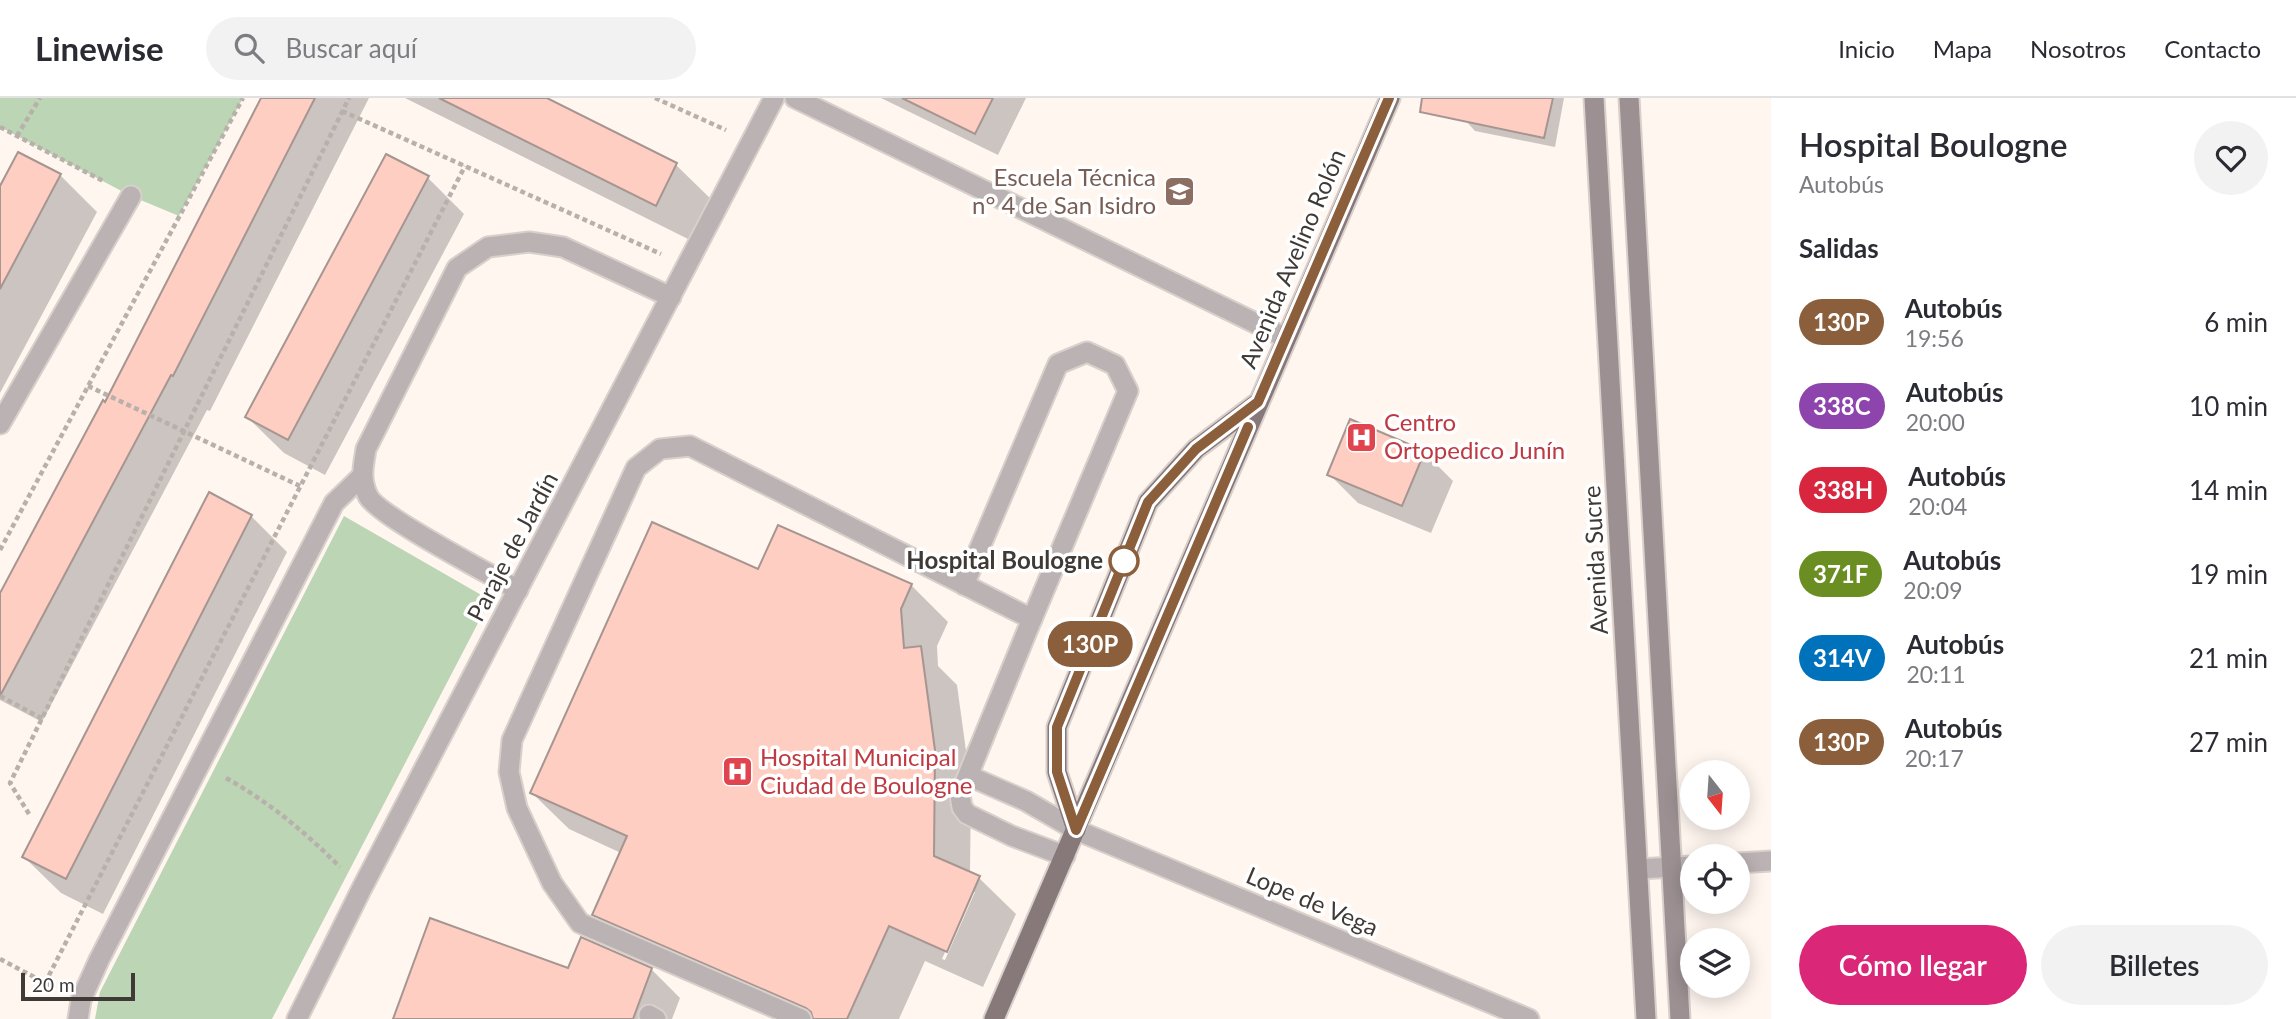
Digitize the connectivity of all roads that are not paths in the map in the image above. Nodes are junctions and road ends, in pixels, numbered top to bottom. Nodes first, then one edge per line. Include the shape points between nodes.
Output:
1 (774, 98) edge
2 (795, 98) edge
3 (1390, 98) edge
4 (1594, 98) edge
5 (1629, 98) edge
6 (131, 196) road end
7 (671, 297) junction
8 (1286, 338) junction
9 (1258, 402) junction
10 (0, 424) edge
11 (361, 477) junction
12 (964, 585) junction
13 (518, 590) junction
14 (1032, 619) junction
15 (969, 776) junction
16 (1076, 830) junction
17 (1680, 844) edge
18 (1065, 856) junction
19 (1771, 861) edge
20 (1750, 862) edge
21 (1680, 866) edge
22 (1638, 869) junction
23 (1681, 914) edge
24 (80, 1010) edge
25 (297, 1019) edge
26 (801, 1019) edge
27 (994, 1019) edge
28 (1529, 1019) edge
29 (1646, 1019) edge
30 (1680, 1019) edge

1 - 7 street, Paraje de Jardín
2 - 8 street
3 - 8 main road, Avenida Avelino Rolón
4 - 22 main road, Avenida Sucre
5 - 17 main road
6 - 10 street
7 - 11 street via 564,247 529,242 488,247 457,268 366,449
7 - 13 street, Paraje de Jardín
8 - 9 main road, Avenida Avelino Rolón
9 - 16 main road, Avenida Avelino Rolón
9 - 16 main road via 1196,449 1148,502 1057,727 1057,772
11 - 13 street via 369,499 390,516
11 - 24 street via 334,503
12 - 14 street
12 - 14 street via 1058,364 1087,352 1115,365 1128,391
12 - 26 street via 690,446 660,449 636,468 512,740 509,772 517,808 552,883 580,923
13 - 25 street, Paraje de Jardín
14 - 15 street
15 - 16 street, Lope de Vega via 1027,801
15 - 18 street via 960,795 967,814
16 - 18 main road, Avenida Avelino Rolón
16 - 28 street, Lope de Vega
18 - 27 main road, Avenida Avelino Rolón
19 - 20 street
21 - 22 street
22 - 29 main road, Avenida Sucre
23 - 30 main road

